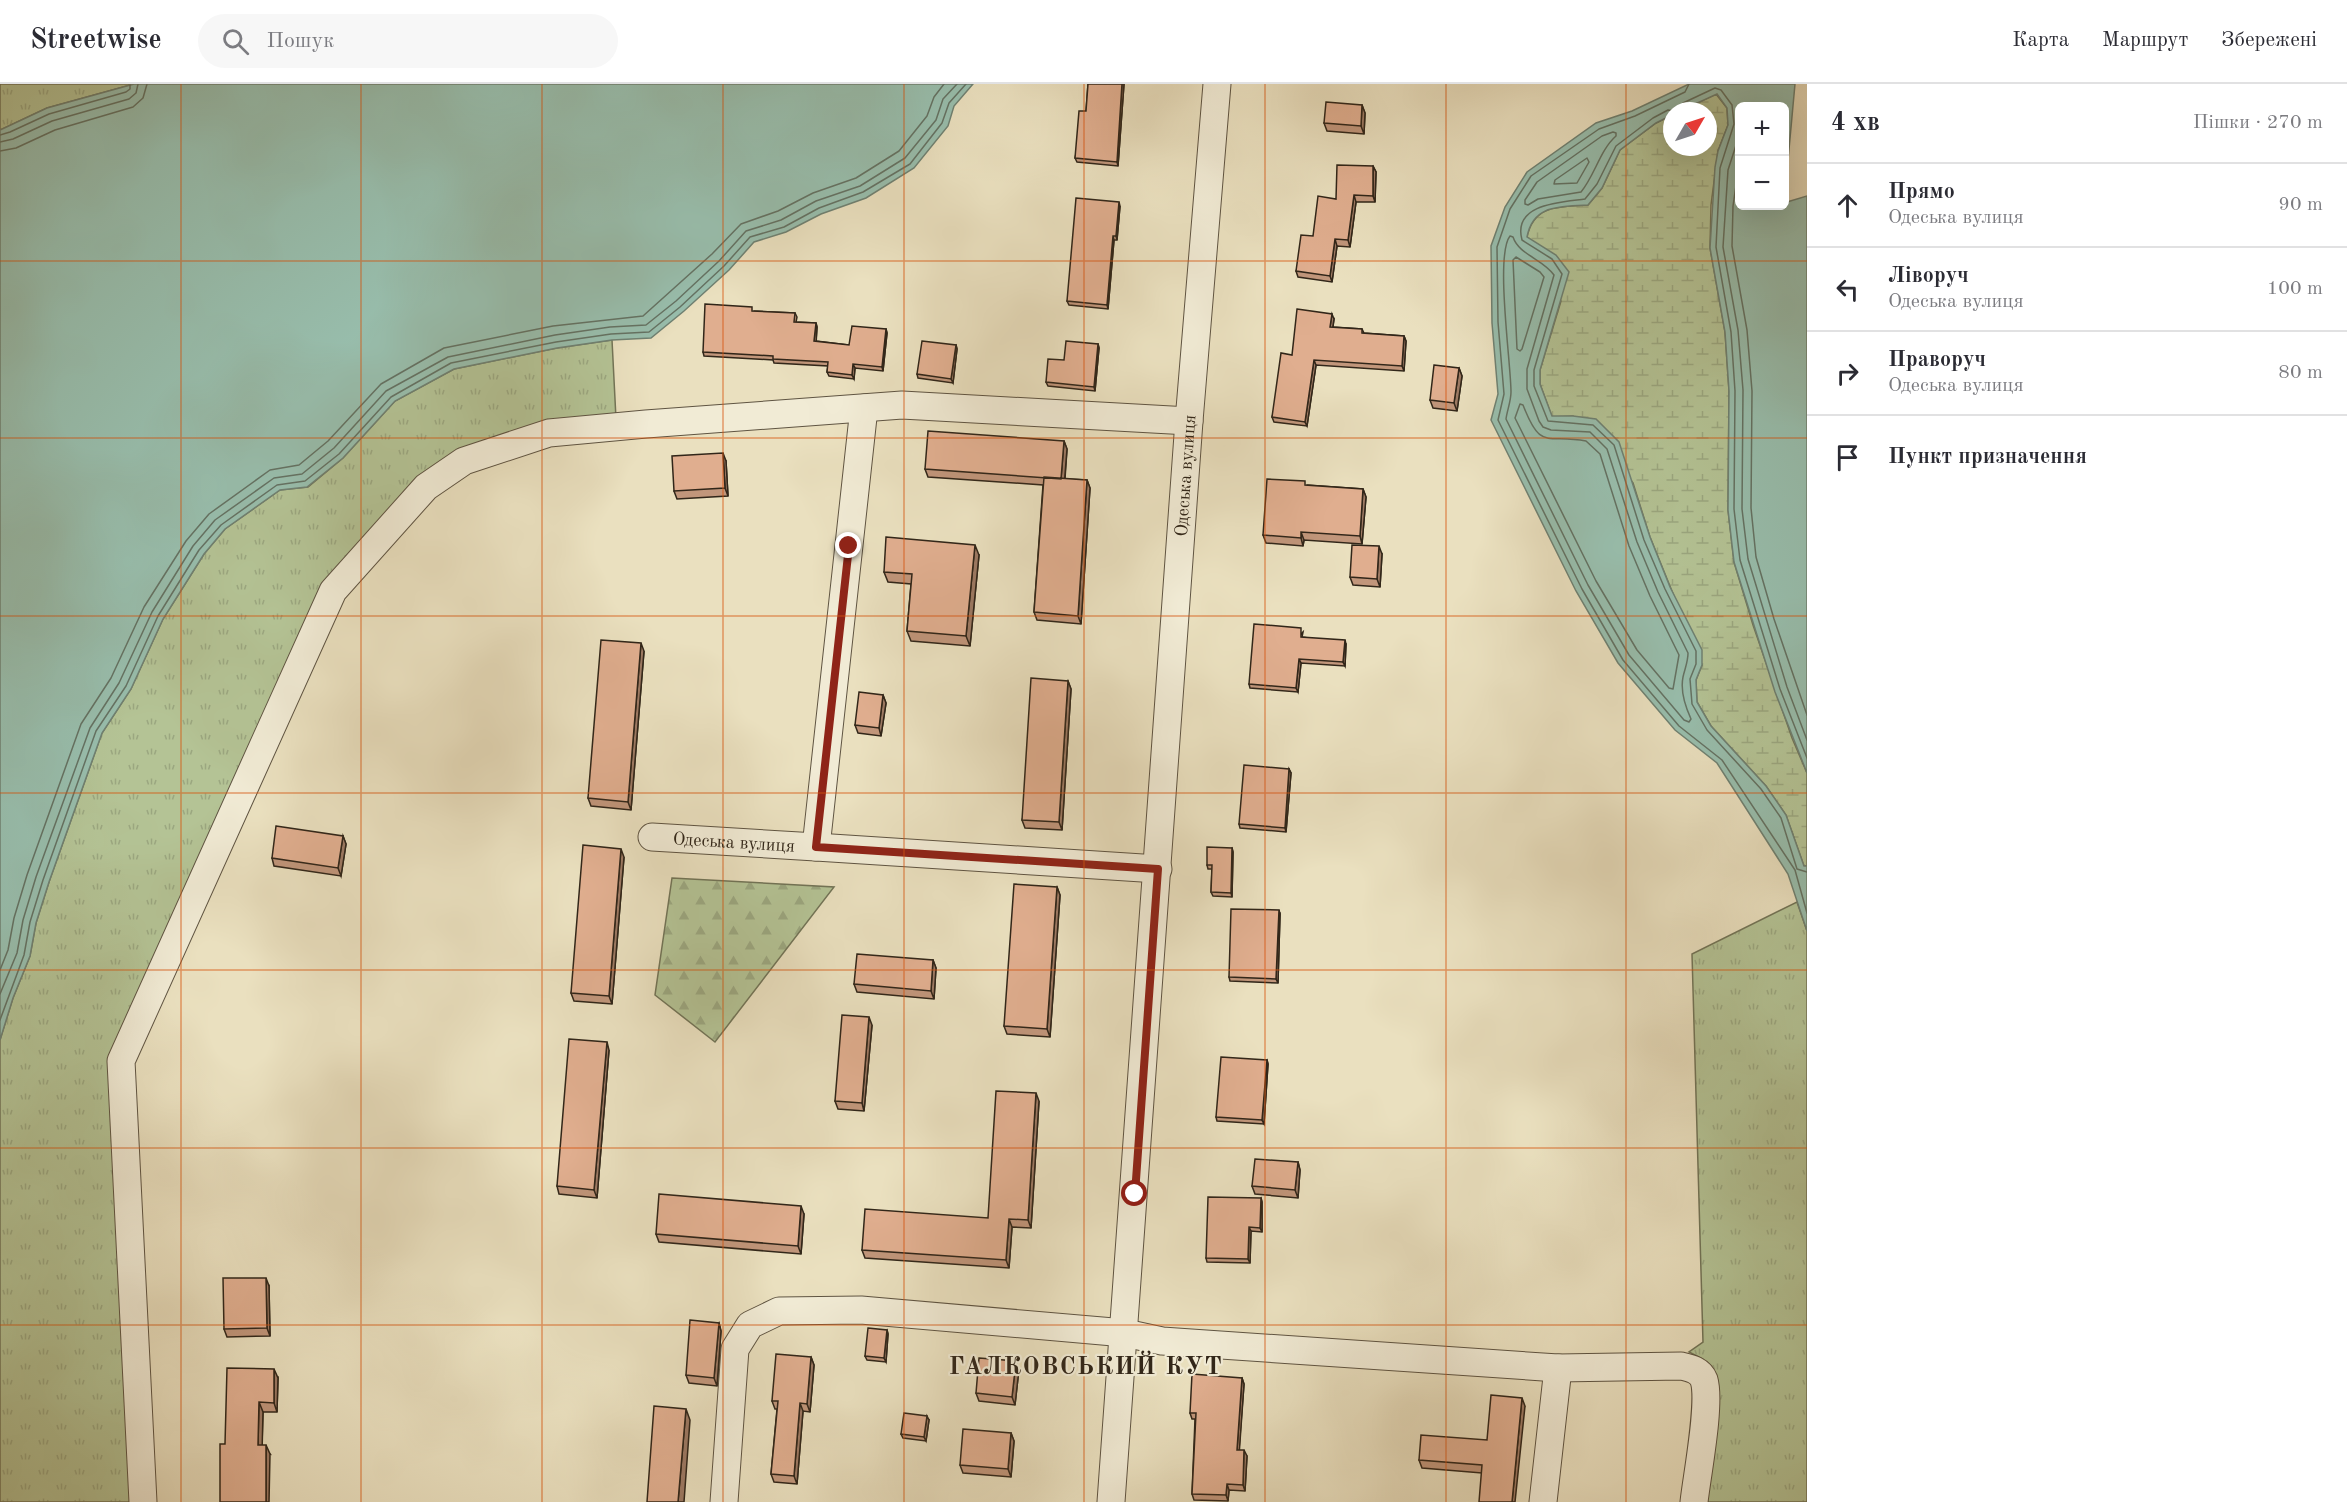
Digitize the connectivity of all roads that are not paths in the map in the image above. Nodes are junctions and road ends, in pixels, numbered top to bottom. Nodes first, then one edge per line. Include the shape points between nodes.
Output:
1 (1217, 84) edge
2 (864, 408) junction
3 (1189, 421) junction
4 (652, 837) dead end
5 (816, 847) junction
6 (1158, 869) junction
7 (1125, 1333) junction
8 (1558, 1368) junction
9 (143, 1502) edge
10 (724, 1502) edge
11 (1111, 1502) edge
12 (1543, 1502) edge
13 (1694, 1502) edge

1 - 3 street, Одеська вулиця
2 - 3 street via 902,405
2 - 5 street, Одеська вулиця
2 - 9 street via 549,433 464,461 426,487 333,591 121,1061
3 - 6 street, Одеська вулиця
4 - 5 street, Одеська вулиця
5 - 6 street, Одеська вулиця
6 - 7 street, Одеська вулиця
7 - 8 street via 1162,1341
7 - 10 street via 861,1310 779,1311 750,1325 735,1349
7 - 11 street, Одеська вулиця
8 - 12 street
8 - 13 street via 1681,1366 1695,1370 1704,1379 1706,1401

